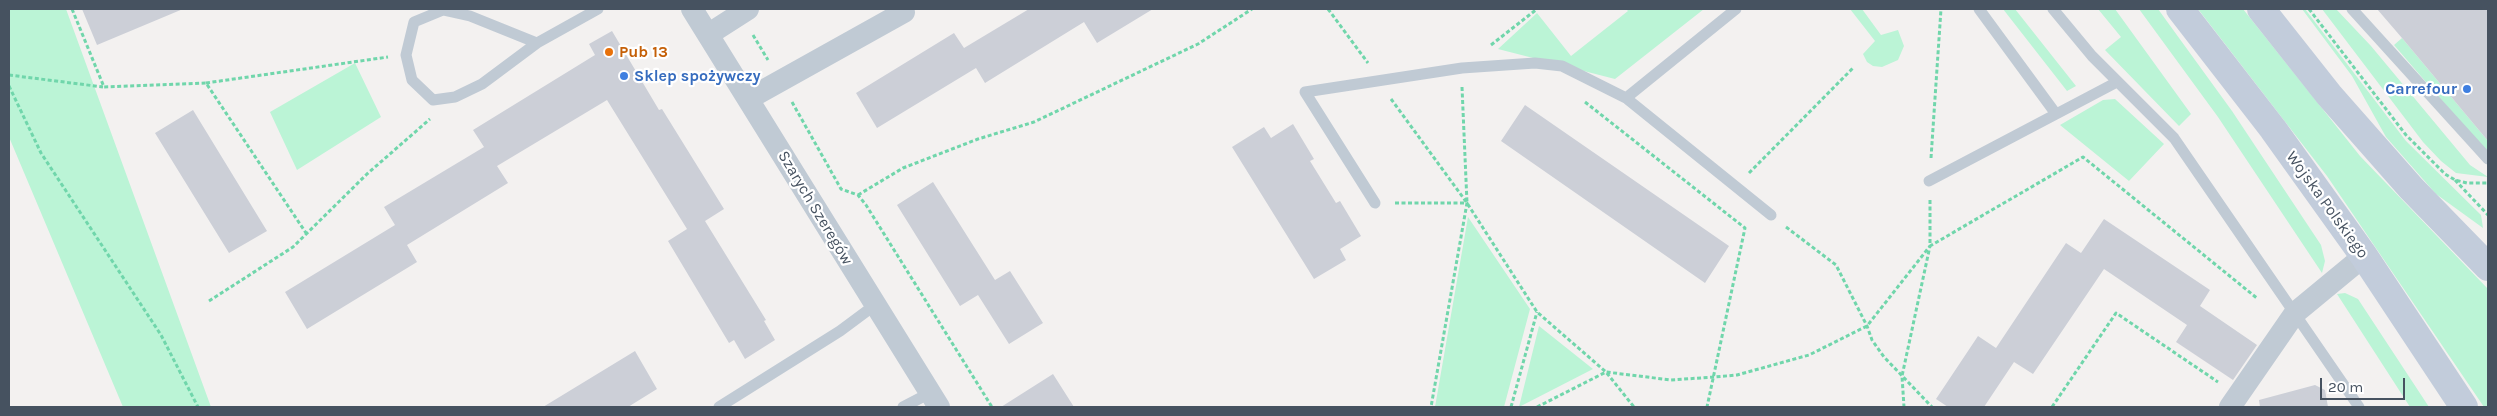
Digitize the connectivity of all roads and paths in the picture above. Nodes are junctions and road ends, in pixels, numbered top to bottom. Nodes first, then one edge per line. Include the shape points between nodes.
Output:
1 (72, 9) edge
2 (598, 9) edge
3 (692, 9) edge
4 (902, 9) edge
5 (1252, 9) edge
6 (1328, 9) edge
7 (1537, 9) edge
8 (1736, 9) edge
9 (1941, 9) edge
10 (1979, 9) edge
11 (2053, 9) edge
12 (2180, 9) edge
13 (2261, 9) edge
14 (2309, 9) edge
15 (2352, 9) edge
16 (744, 11) edge
17 (709, 34) junction
18 (537, 43) junction
19 (406, 55) junction
20 (1854, 67) dead end
21 (1462, 68) junction
22 (9, 76) edge
23 (1380, 79) junction
24 (780, 80) junction
25 (2117, 82) junction
26 (206, 83) junction
27 (9, 86) edge
28 (104, 87) junction
29 (455, 97) junction
30 (1626, 98) junction
31 (748, 99) junction
32 (1582, 100) dead end
33 (2056, 114) junction
34 (2488, 159) edge
35 (2455, 180) junction
36 (1930, 181) junction
37 (2488, 183) edge
38 (1735, 188) junction
39 (858, 195) junction
40 (1375, 203) joint
41 (1467, 203) junction
42 (1715, 205) junction
43 (2488, 215) edge
44 (1771, 216) junction
45 (1745, 228) junction
46 (306, 233) junction
47 (1930, 246) junction
48 (2364, 256) junction
49 (2488, 267) edge
50 (209, 301) dead end
51 (875, 305) junction
52 (1537, 312) junction
53 (2292, 318) junction
54 (1868, 326) junction
55 (1606, 372) junction
56 (1902, 376) junction
57 (1714, 377) junction
58 (934, 400) edge
59 (2234, 402) edge
60 (198, 407) edge
61 (719, 407) edge
62 (903, 407) edge
63 (992, 407) edge
64 (1431, 407) edge
65 (1511, 407) edge
66 (1537, 407) edge
67 (1634, 407) edge
68 (1707, 407) edge
69 (1904, 407) edge
70 (1932, 407) edge
71 (2052, 407) edge
72 (2359, 407) edge
73 (2464, 407) edge

1 - 28 path
2 - 18 lane
3 - 17 street, Szarych Szeregów
4 - 24 street via 904,12
5 - 39 path via 1198,44 1043,118 904,168
6 - 23 path
7 - 21 path
8 - 30 lane
9 - 36 path
10 - 33 lane
11 - 25 lane
12 - 48 street, Wojska Polskiego via 2273,129
13 - 49 street via 2386,160
14 - 35 path via 2406,135
15 - 34 lane
16 - 17 street
16 - 24 path
17 - 31 street, Szarych Szeregów
18 - 19 lane via 470,16 443,10 414,22
18 - 29 lane via 482,84
19 - 26 path
19 - 29 lane via 412,80 434,100
20 - 38 path
21 - 23 lane
21 - 30 lane via 1535,63 1562,66
21 - 41 path
22 - 28 path
23 - 40 lane via 1305,92
23 - 41 path via 1386,92
24 - 31 street
24 - 39 path via 841,189
25 - 33 lane
25 - 53 lane via 2174,138
26 - 28 path
26 - 46 path
27 - 60 path via 41,153 161,334
29 - 46 path
30 - 38 lane
31 - 51 street, Szarych Szeregów
32 - 42 path
33 - 36 lane
35 - 37 path
35 - 43 path
36 - 47 path
38 - 42 path
38 - 44 lane
39 - 63 path
40 - 41 path
41 - 52 path
41 - 64 path
42 - 45 path
44 - 45 path
44 - 54 path via 1836,265
45 - 57 path
46 - 50 path via 293,247
47 - 53 path via 2083,157
47 - 54 path
47 - 56 path
48 - 53 street
48 - 73 street, Wojska Polskiego
51 - 58 street, Szarych Szeregów
51 - 61 lane via 840,331
52 - 55 path
52 - 65 path
53 - 59 street
53 - 72 lane
54 - 56 path via 1872,340 1884,358
54 - 57 path via 1809,354 1737,375
55 - 57 path via 1671,380
55 - 66 path
55 - 67 path
56 - 69 path
56 - 70 path
57 - 68 path
58 - 62 lane
59 - 71 path via 2116,313

